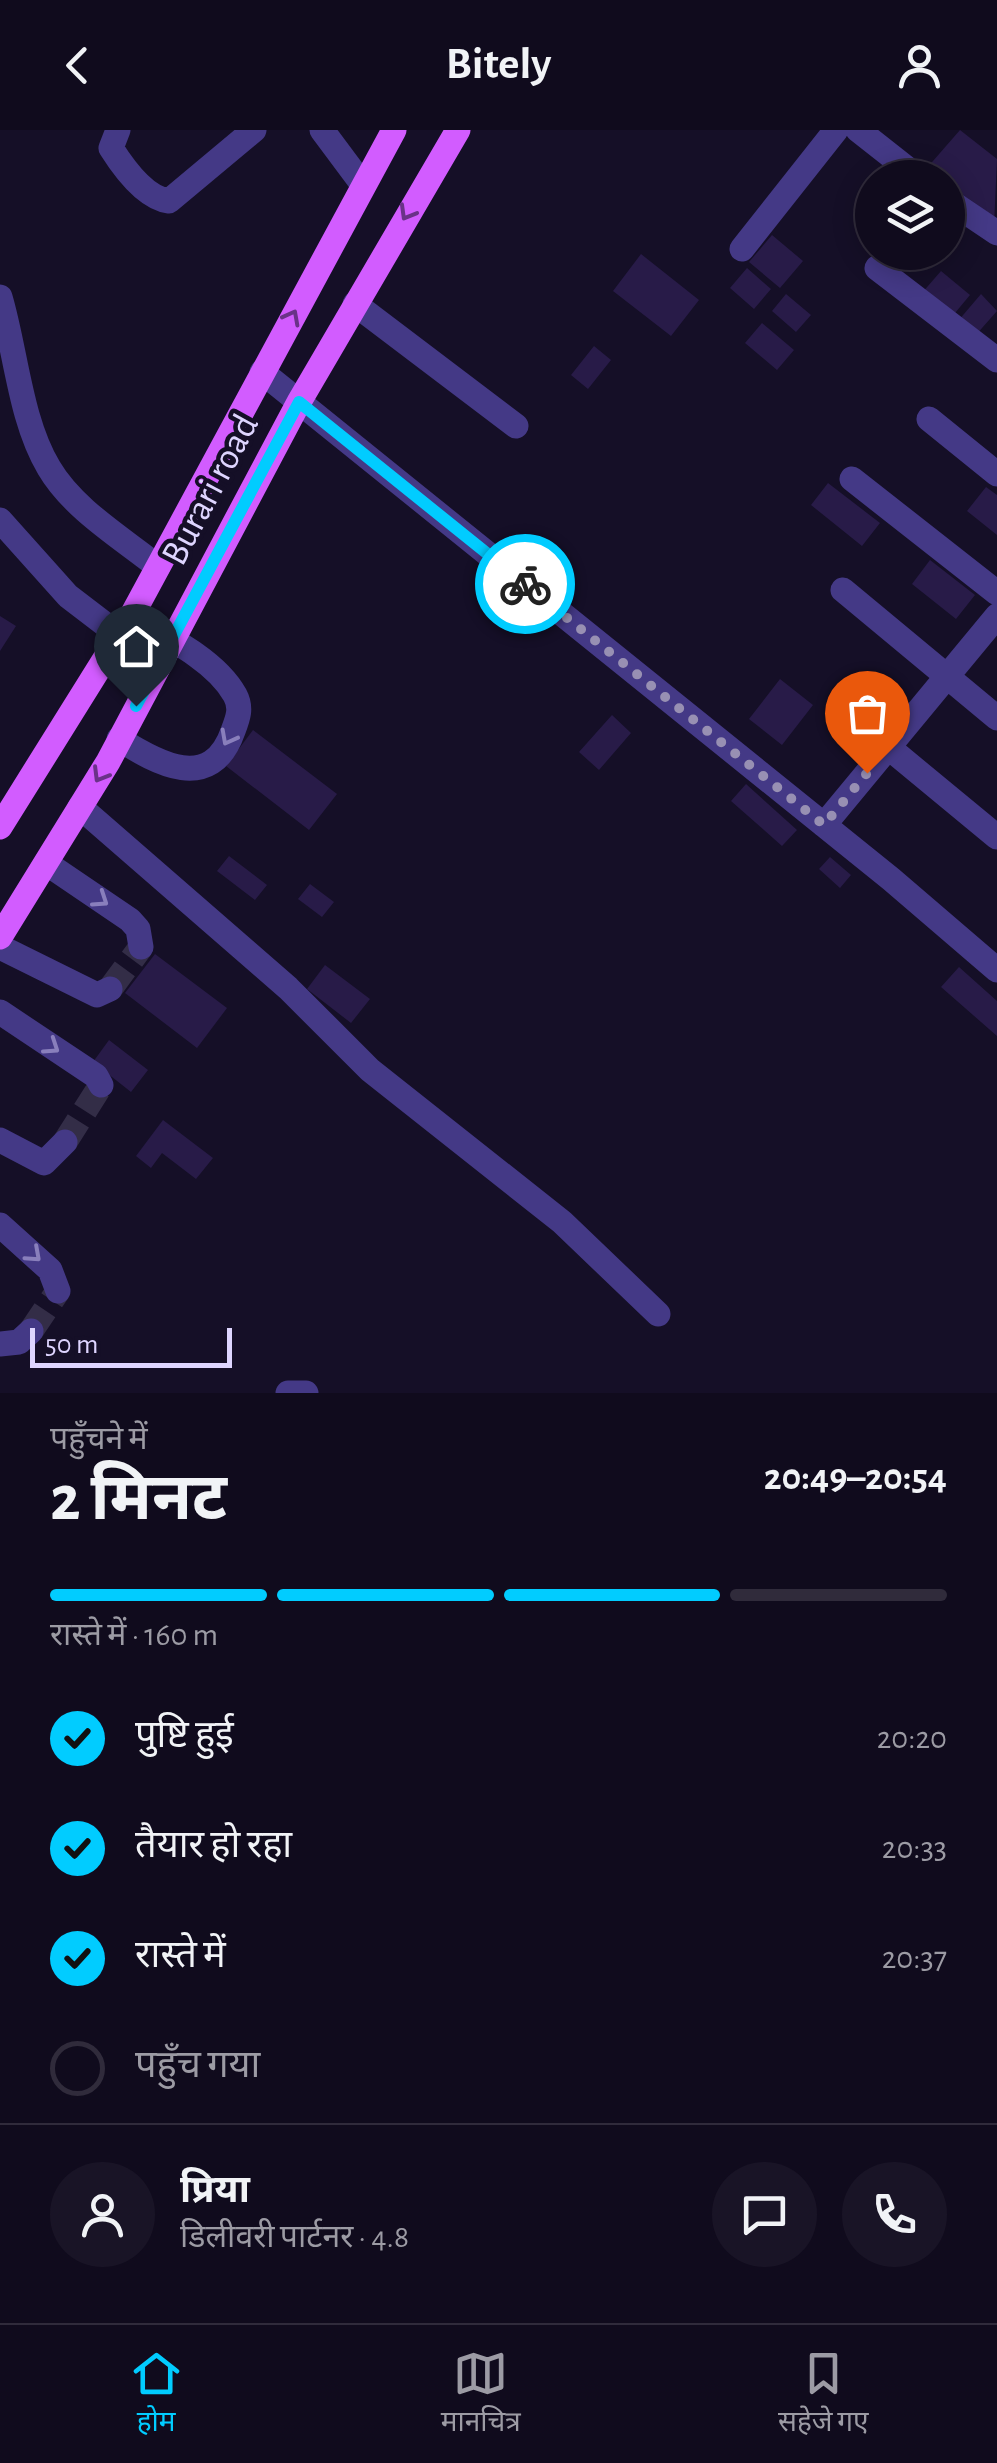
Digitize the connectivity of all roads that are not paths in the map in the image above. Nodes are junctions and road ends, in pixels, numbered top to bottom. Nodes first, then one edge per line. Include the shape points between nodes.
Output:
1 (118, 130) edge
2 (254, 130) edge
3 (322, 130) edge
4 (394, 130) edge
5 (458, 130) edge
6 (836, 130) edge
7 (858, 130) edge
8 (896, 160) edge
9 (363, 185) junction
10 (965, 211) edge
11 (997, 233) edge
12 (742, 249) dead end
13 (880, 270) edge
14 (0, 297) edge
15 (355, 304) junction
16 (997, 360) edge
17 (262, 372) junction
18 (299, 402) junction
19 (928, 419) dead end
20 (516, 426) dead end
21 (997, 474) edge
22 (852, 479) dead end
23 (0, 520) edge
24 (158, 566) junction
25 (843, 590) dead end
26 (997, 593) edge
27 (997, 616) edge
28 (125, 626) junction
29 (170, 639) junction
30 (948, 676) junction
31 (997, 718) edge
32 (119, 739) junction
33 (888, 747) junction
34 (80, 807) junction
35 (824, 825) junction
36 (0, 826) edge
37 (997, 836) edge
38 (46, 862) junction
39 (0, 937) edge
40 (0, 947) edge
41 (140, 947) dead end
42 (997, 970) edge
43 (110, 990) dead end
44 (0, 1012) edge
45 (101, 1085) dead end
46 (0, 1140) edge
47 (66, 1142) tunnel mouth
48 (0, 1224) edge
49 (58, 1291) dead end
50 (658, 1314) dead end
51 (31, 1332) tunnel mouth
52 (0, 1344) edge
53 (288, 1393) edge
54 (306, 1393) edge

1 - 2 street via 111,148 118,159 150,194 169,201
3 - 9 street
4 - 9 main road, Burari road
5 -> 15 main road, Burari road
6 - 12 street
7 - 8 street
17 -> 9 main road, Burari road
10 - 11 street
13 - 16 street
14 - 24 street via 38,448 50,470 82,506
15 - 18 main road, Burari road
15 - 20 street
17 - 18 street
17 - 24 main road, Burari road
18 - 29 main road, Burari road
18 - 35 street
19 - 21 street
22 - 26 street
23 - 28 street via 68,596
24 - 28 main road, Burari road
25 - 30 street
27 - 30 street
28 - 29 street
28 - 36 main road, Burari road
29 - 32 main road, Burari road
29 -> 32 street via 236,696 240,711 231,738 215,759 180,769
30 - 31 street
30 - 33 street
32 -> 34 main road, Burari road
33 - 35 street
33 - 37 street
34 - 38 main road, Burari road
34 - 50 street via 288,988 370,1070 562,1222
35 - 42 street
38 - 39 main road, Burari road
38 -> 41 street via 130,920
40 - 43 street via 97,996
44 -> 45 street
46 - 47 street via 44,1164
48 -> 49 street via 50,1270
51 - 52 street
53 - 54 street

